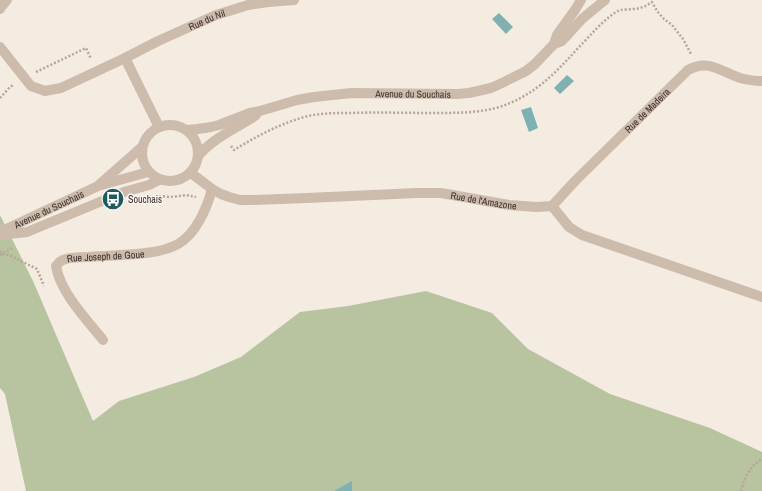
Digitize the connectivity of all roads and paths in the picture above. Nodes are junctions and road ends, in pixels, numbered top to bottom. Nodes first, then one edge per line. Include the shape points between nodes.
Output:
1 (7, 0) edge
2 (294, 0) edge
3 (581, 0) edge
4 (605, 0) edge
5 (0, 9) edge
6 (554, 44) junction
7 (0, 47) edge
8 (125, 58) junction
9 (96, 72) junction
10 (24, 78) junction
11 (762, 81) edge
12 (0, 98) edge
13 (260, 112) junction
14 (159, 127) junction
15 (186, 130) junction
16 (142, 147) junction
17 (199, 155) junction
18 (148, 172) junction
19 (191, 173) junction
20 (159, 180) junction
21 (98, 186) junction
22 (212, 188) junction
23 (552, 206) junction
24 (0, 233) edge
25 (0, 251) edge
26 (44, 286) dead end
27 (762, 297) edge
28 (103, 340) dead end
29 (762, 460) edge
30 (741, 491) edge

1 - 5 street
2 - 8 street, Rue du Nil via 248,5 216,15
3 - 6 street, Avenue du Souchais via 557,35
4 - 6 street, Avenue du Souchais via 582,19 562,41
6 - 13 street, Avenue du Souchais via 526,71 480,91 457,94 331,94 298,100
7 - 10 street, Rue du Nil
8 - 9 street, Rue du Nil
8 - 14 street
9 - 10 street, Rue du Nil via 61,88 45,91 31,86
9 - 10 path via 86,48
10 - 12 path
11 - 23 street, Rue de Madeira via 740,78 709,65 695,66 688,70
13 - 15 street, Avenue du Souchais via 211,127
13 - 17 street, Avenue du Souchais via 205,148
14 - 15 street via 173,125
14 - 16 street via 148,135
15 - 17 street via 194,138
16 - 18 street via 142,160
16 - 21 street, Avenue du Souchais
17 - 19 street
18 - 20 street
18 - 21 street, Avenue du Souchais
19 - 20 street via 179,180
19 - 22 street, Rue de l'Amazone
20 - 24 street via 27,232
21 - 24 street, Avenue du Souchais
22 - 23 street, Rue de l'Amazone via 240,200 441,193 509,206
22 - 28 street, Rue Joseph de Goue via 208,204 196,226 179,244 152,252 75,258 61,261 56,266 64,289
23 - 27 street via 569,227 582,234
25 - 26 path via 37,269
29 - 30 path via 750,469

